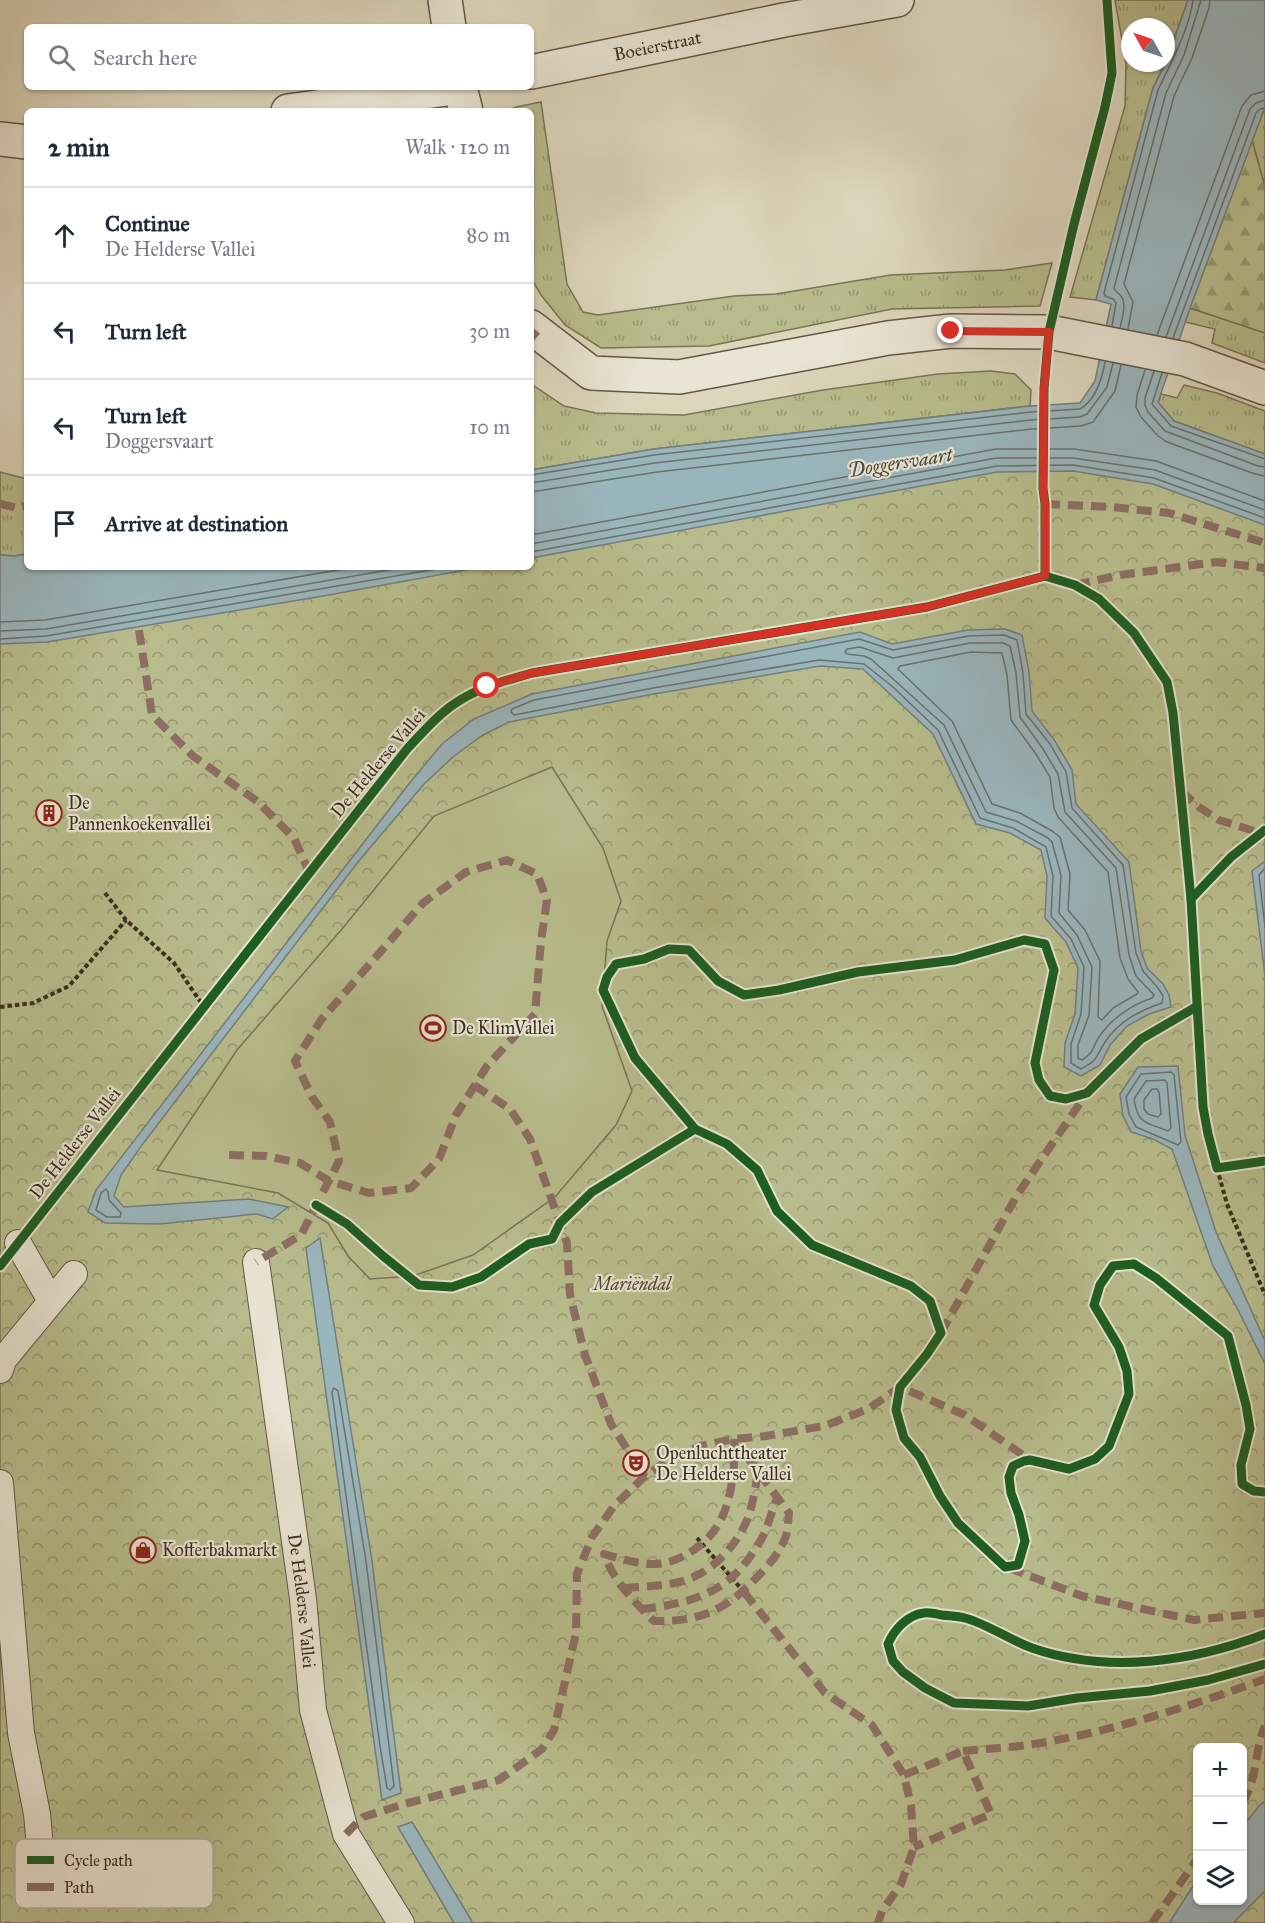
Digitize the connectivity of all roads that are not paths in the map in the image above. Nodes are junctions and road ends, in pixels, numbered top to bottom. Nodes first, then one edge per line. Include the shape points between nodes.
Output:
1 (445, 0) edge
2 (897, 0) edge
3 (782, 10) edge
4 (449, 24) edge
5 (534, 71) edge
6 (438, 90) edge
7 (461, 90) edge
8 (310, 108) edge
9 (465, 108) edge
10 (0, 139) edge
11 (24, 142) edge
12 (534, 329) edge
13 (1265, 388) edge
14 (18, 1243) dead end
15 (256, 1262) dead end
16 (74, 1274) dead end
17 (51, 1301) junction
18 (0, 1370) edge
19 (0, 1483) edge
20 (39, 1839) edge
21 (401, 1923) edge

1 - 4 street
2 - 3 street, Boeierstraat
3 - 5 street, Boeierstraat
6 - 8 street
7 - 9 street
10 - 11 street
12 - 13 street via 591,373 679,377 888,338 951,331 1049,332 1185,359
14 - 17 lane
15 - 21 lane, De Helderse Vallei via 303,1599 313,1710 346,1834
16 - 17 lane
17 - 18 lane via 3,1360
19 - 20 lane via 21,1733

